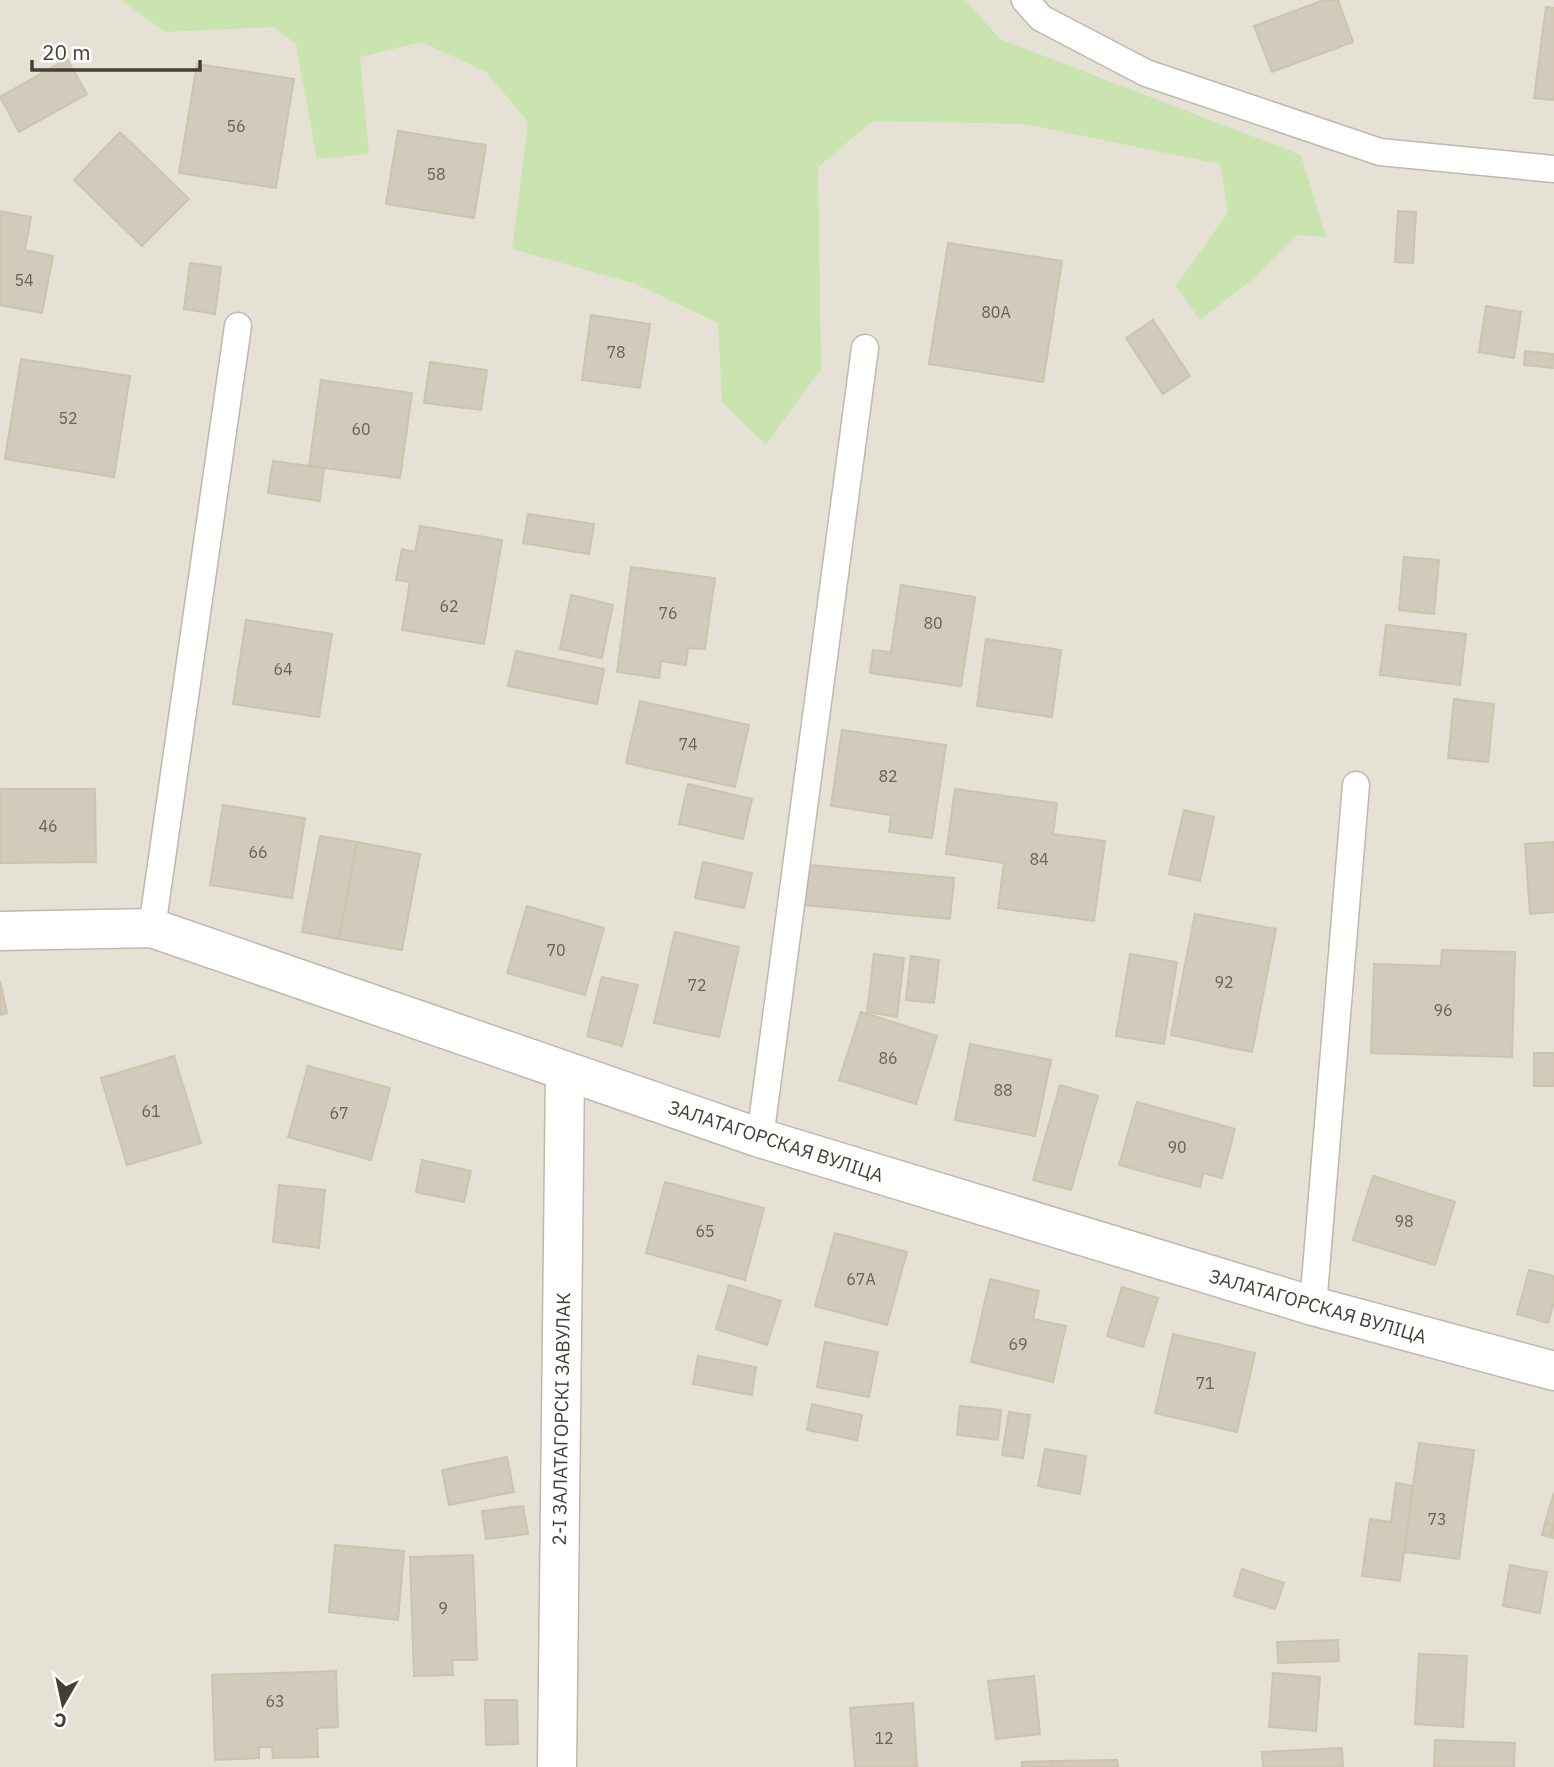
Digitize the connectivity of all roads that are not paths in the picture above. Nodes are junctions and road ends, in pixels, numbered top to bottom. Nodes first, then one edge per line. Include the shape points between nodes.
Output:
1 (1025, 0) edge
2 (1554, 169) edge
3 (238, 326) dead end
4 (865, 348) dead end
5 (1356, 785) dead end
6 (152, 928) junction
7 (0, 931) edge
8 (565, 1072) junction
9 (760, 1138) junction
10 (1313, 1306) junction
11 (1554, 1371) edge
12 (556, 1767) edge

1 - 2 lane via 1041,18 1146,73 1380,152
3 - 6 lane
4 - 9 lane
5 - 10 lane
6 - 7 street, ЗАЛАТАГОРСКАЯ ВУЛІЦА
6 - 8 street, ЗАЛАТАГОРСКАЯ ВУЛІЦА
8 - 9 street, ЗАЛАТАГОРСКАЯ ВУЛІЦА
8 - 12 street, 2-І ЗАЛАТАГОРСКІ ЗАВУЛАК
9 - 10 street, ЗАЛАТАГОРСКАЯ ВУЛІЦА
10 - 11 street, ЗАЛАТАГОРСКАЯ ВУЛІЦА

